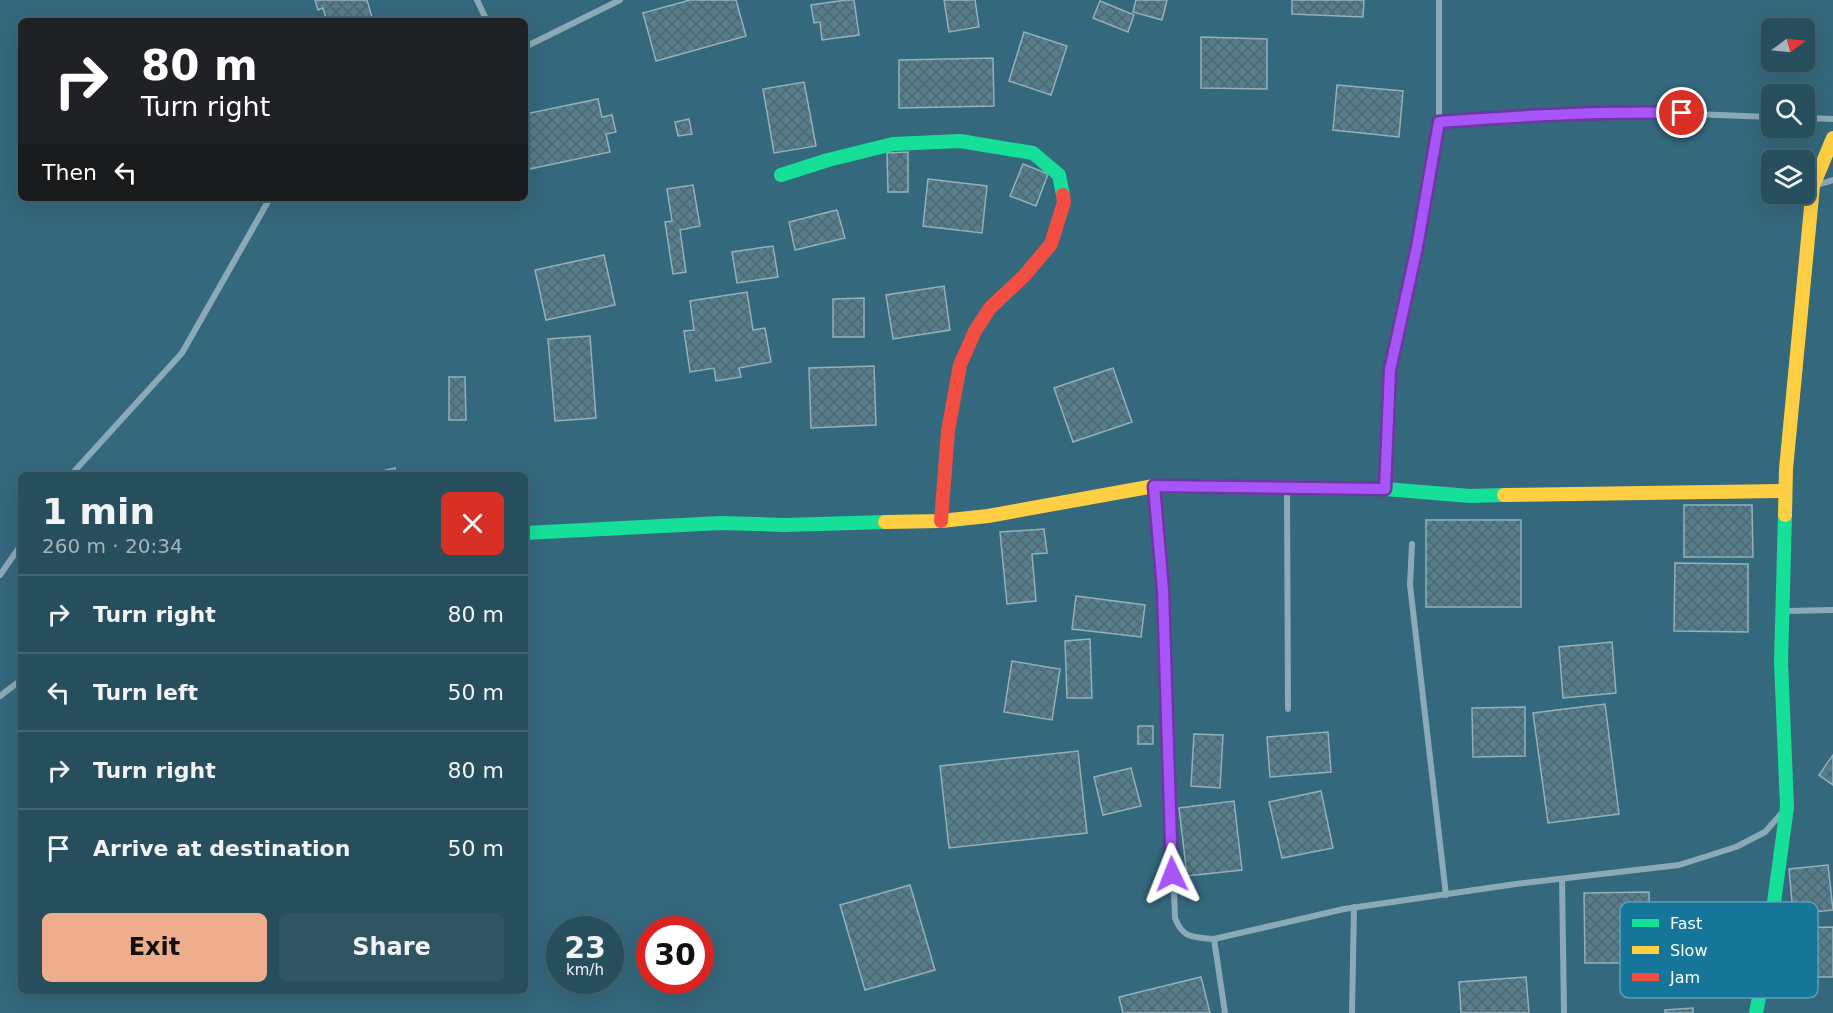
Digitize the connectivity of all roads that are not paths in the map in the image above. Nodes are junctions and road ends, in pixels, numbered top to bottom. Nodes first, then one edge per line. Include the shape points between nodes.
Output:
1 (477, 0) edge
2 (620, 0) edge
3 (1439, 0) edge
4 (486, 18) edge
5 (528, 46) edge
6 (1761, 117) edge
7 (1815, 118) edge
8 (1833, 119) edge
9 (1439, 122) junction
10 (1833, 138) edge
11 (781, 175) dead end
12 (1833, 180) edge
13 (1815, 181) edge
14 (1815, 185) edge
15 (268, 201) edge
16 (1811, 204) edge
17 (74, 472) edge
18 (1154, 486) junction
19 (1287, 488) junction
20 (1385, 489) junction
21 (1784, 491) junction
22 (941, 521) junction
23 (528, 533) edge
24 (1412, 544) dead end
25 (18, 549) edge
26 (0, 575) edge
27 (1833, 610) edge
28 (1782, 611) junction
29 (18, 682) edge
30 (0, 696) edge
31 (1288, 709) dead end
32 (1787, 807) junction
33 (1562, 879) junction
34 (1446, 895) junction
35 (1774, 902) edge
36 (1354, 908) junction
37 (1214, 939) junction
38 (1759, 998) edge
39 (1225, 1013) edge
40 (1352, 1013) edge
41 (1564, 1013) edge
42 (1756, 1013) edge

1 - 4 street
2 - 5 street
3 - 9 street
6 - 9 street via 1637,112
7 - 8 street
9 - 20 street via 1390,370
10 - 13 street
11 - 22 street via 893,144 960,141 1033,153 1059,175 1065,202 1052,244 990,308 960,365 948,431
12 - 14 street
15 - 17 street via 182,353
16 - 21 street
18 - 19 street
18 - 22 street
18 - 37 street via 1163,590 1175,918 1180,930 1189,936
19 - 20 street
19 - 31 street
20 - 21 street via 1470,496
21 - 28 street
22 - 23 street via 721,524
24 - 34 street via 1410,585
25 - 26 street
27 - 28 street
28 - 32 street
29 - 30 street
32 - 33 street via 1765,832 1736,847 1691,862
32 - 35 street
33 - 34 street
33 - 41 street
34 - 36 street
36 - 37 street
36 - 40 street
37 - 39 street
38 - 42 street

